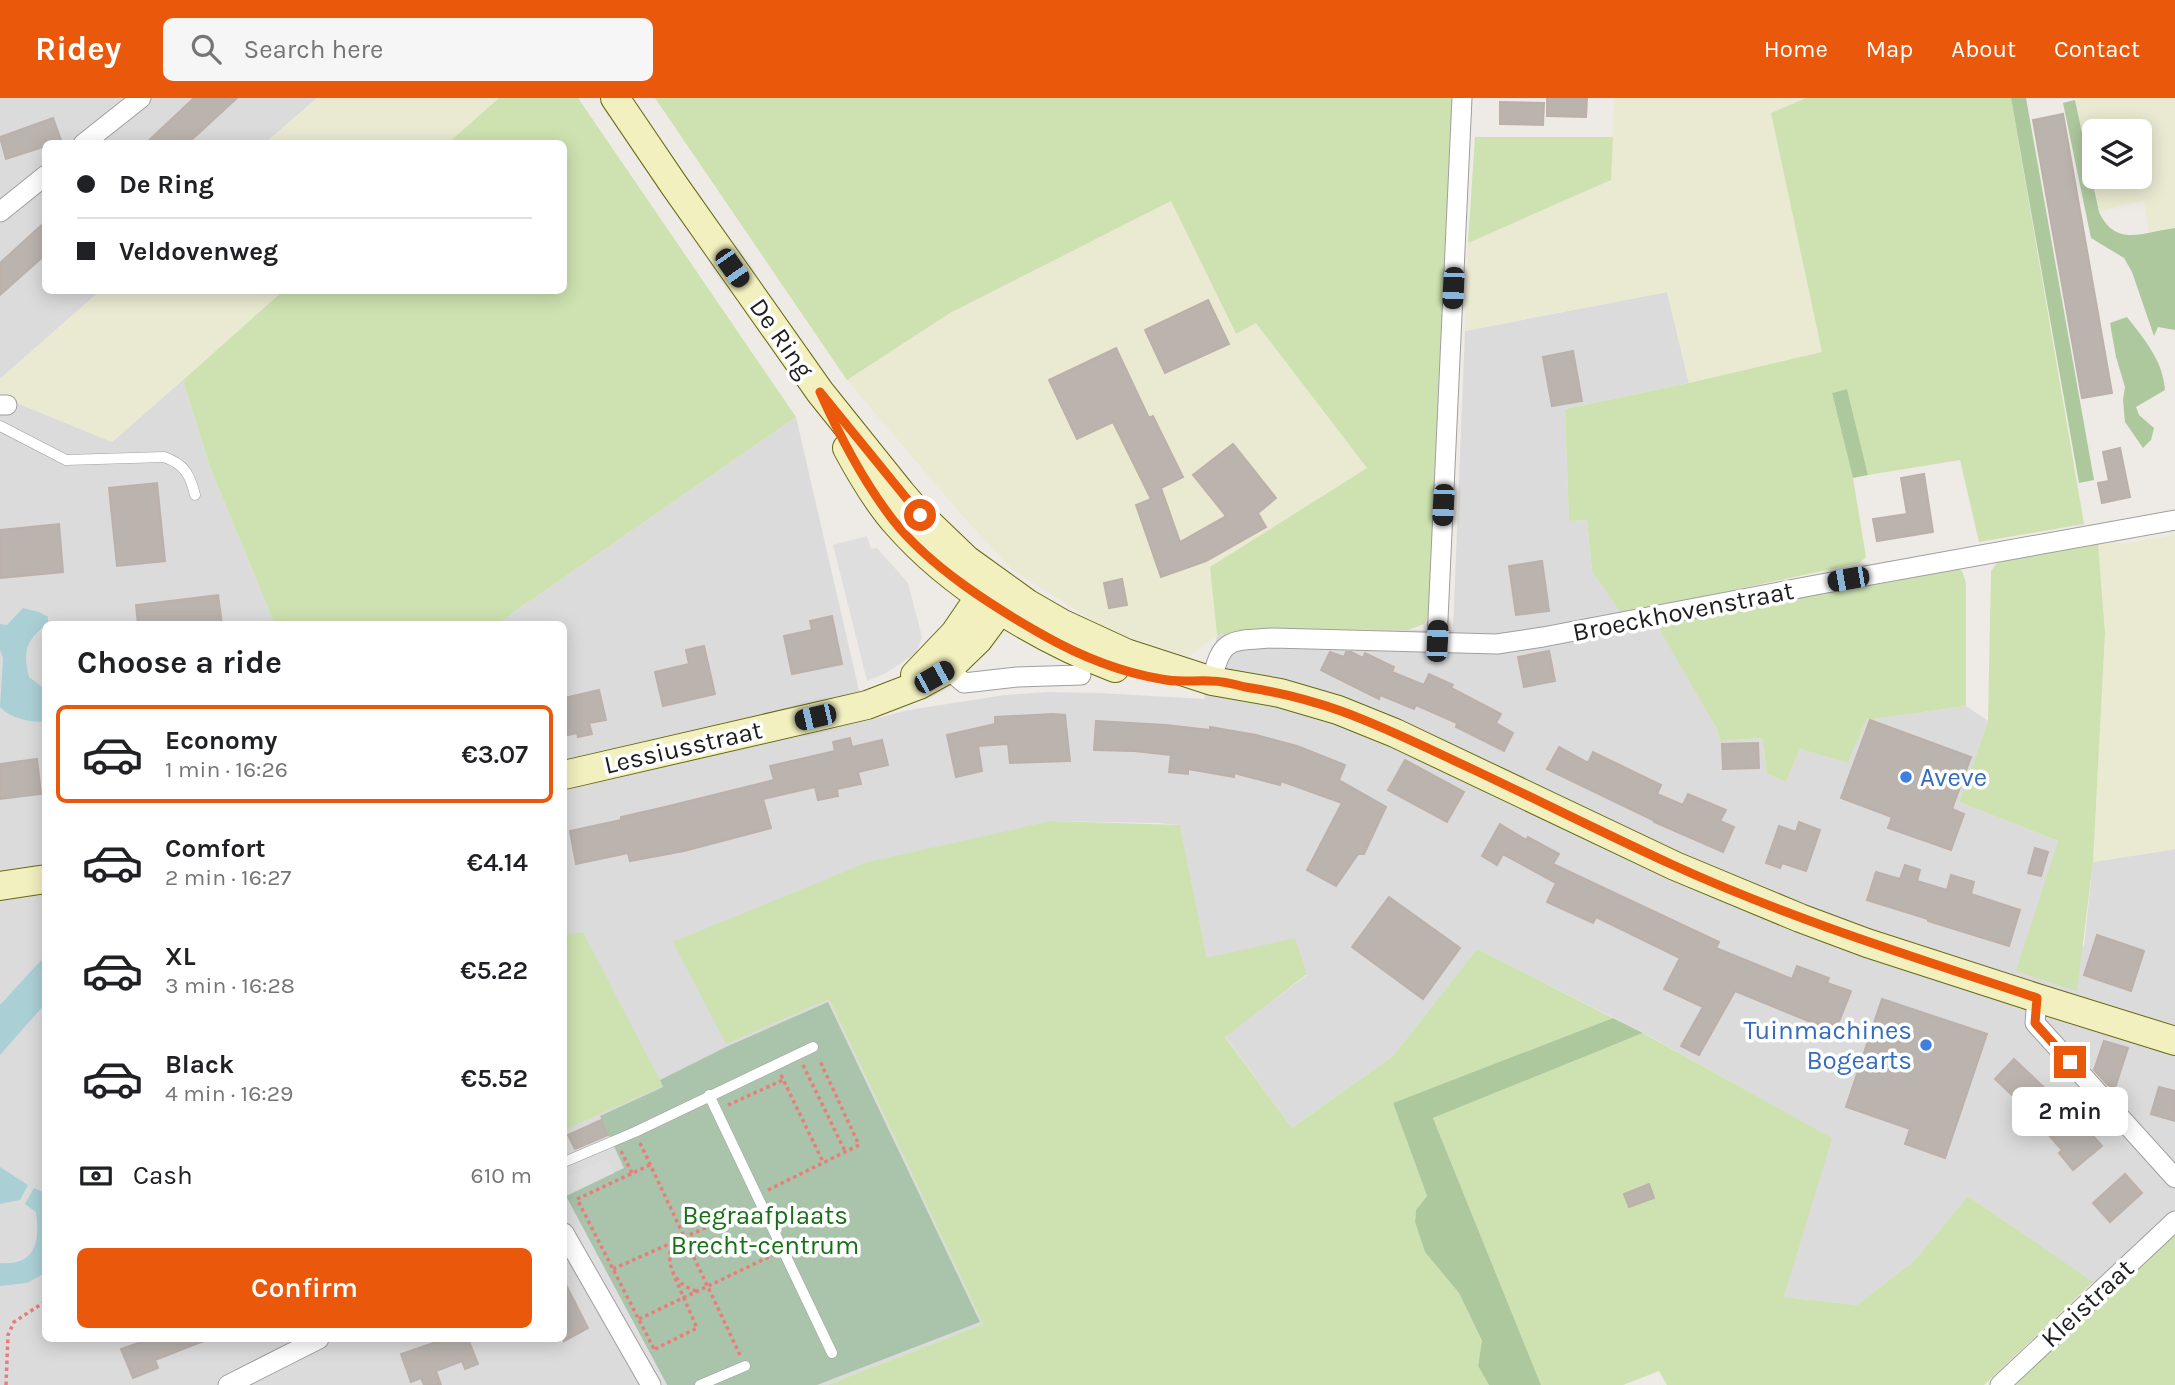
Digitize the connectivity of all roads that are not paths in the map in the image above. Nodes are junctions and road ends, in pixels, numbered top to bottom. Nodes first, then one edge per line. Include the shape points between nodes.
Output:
1 (141, 98) edge
2 (615, 98) edge
3 (1462, 98) edge
4 (116, 107) edge
5 (87, 140) edge
6 (42, 177) edge
7 (0, 212) edge
8 (820, 392) junction
9 (0, 426) edge
10 (195, 495) dead end
11 (2175, 520) edge
12 (995, 597) junction
13 (1437, 641) junction
14 (948, 669) junction
15 (1081, 675) dead end
16 (1212, 681) junction
17 (885, 698) junction
18 (567, 774) edge
19 (42, 880) edge
20 (0, 886) edge
21 (2037, 998) junction
22 (2175, 1041) edge
23 (813, 1047) road end
24 (709, 1095) junction
25 (567, 1161) edge
26 (2175, 1178) edge
27 (2175, 1221) edge
28 (567, 1238) edge
29 (313, 1342) edge
30 (832, 1353) dead end
31 (745, 1366) road end
32 (228, 1385) edge
33 (651, 1385) edge
34 (700, 1385) edge
35 (2000, 1385) edge

1 - 4 street
2 - 8 main road, De Ring
3 - 13 street
4 - 5 street
6 - 7 street
8 - 12 main road, De Ring via 907,500 967,560
8 - 12 main road via 853,459 895,522 937,565
9 - 10 lane via 66,460 164,457 179,462 192,480
11 - 13 street, Broeckhovenstraat via 1543,637 1497,644
12 - 14 main road, Lessiusstraat via 978,640
12 - 16 main road via 1066,648 1120,670 1163,680
12 - 17 main road, Lessiusstraat
13 - 16 street, Broeckhovenstraat via 1238,640 1222,649
14 - 15 street via 964,683
14 - 17 main road, Lessiusstraat
16 - 21 main road via 1338,710 1675,866 1800,918
17 - 18 main road, Lessiusstraat
19 - 20 main road
21 - 22 main road
21 - 26 street via 2035,1023
23 - 24 lane
24 - 25 lane
24 - 30 lane
27 - 35 street, Kleistraat
28 - 33 street
29 - 32 street
31 - 34 lane

